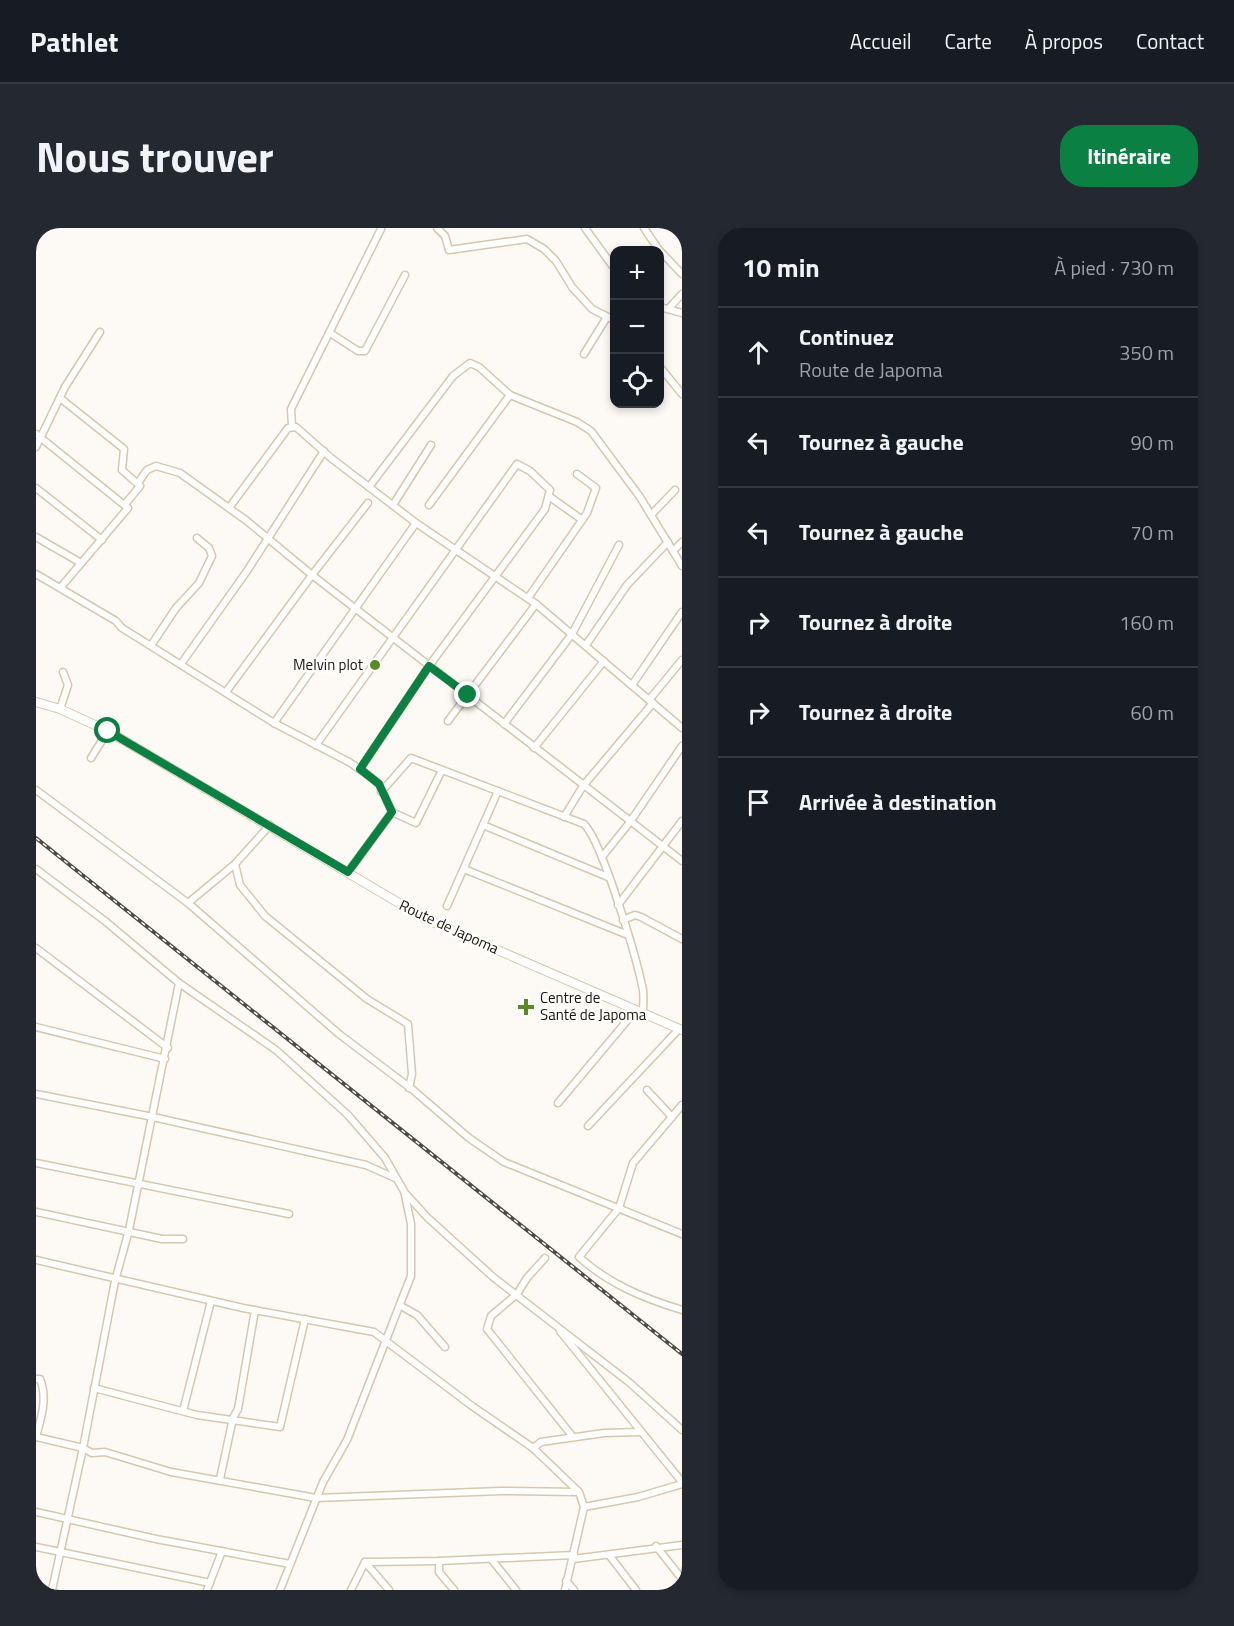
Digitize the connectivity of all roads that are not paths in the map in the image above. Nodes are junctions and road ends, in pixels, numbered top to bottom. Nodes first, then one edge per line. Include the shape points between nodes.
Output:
1 (437, 228) edge
2 (585, 228) edge
3 (644, 228) edge
4 (381, 229) edge
5 (656, 246) edge
6 (664, 256) edge
7 (610, 261) edge
8 (682, 274) edge
9 (405, 275) dead end
10 (682, 294) edge
11 (664, 307) edge
12 (669, 308) junction
13 (682, 314) edge
14 (607, 317) junction
15 (610, 318) edge
16 (100, 332) dead end
17 (330, 333) junction
18 (584, 354) dead end
19 (664, 372) edge
20 (682, 394) edge
21 (510, 395) junction
22 (60, 398) junction
23 (292, 426) junction
24 (39, 436) edge
25 (431, 445) dead end
26 (36, 447) edge
27 (324, 451) junction
28 (577, 474) dead end
29 (138, 483) junction
30 (369, 487) junction
31 (36, 488) edge
32 (675, 490) dead end
33 (550, 497) junction
34 (126, 503) junction
35 (368, 503) dead end
36 (393, 505) junction
37 (429, 505) dead end
38 (228, 508) junction
39 (651, 515) junction
40 (581, 519) junction
41 (416, 523) junction
42 (36, 537) edge
43 (197, 538) dead end
44 (267, 538) junction
45 (102, 540) junction
46 (668, 542) junction
47 (682, 542) edge
48 (619, 545) dead end
49 (456, 549) junction
50 (673, 551) junction
51 (81, 563) junction
52 (682, 566) edge
53 (36, 574) edge
54 (312, 575) junction
55 (496, 578) junction
56 (61, 588) junction
57 (528, 598) junction
58 (536, 603) junction
59 (356, 609) junction
60 (682, 612) edge
61 (572, 634) junction
62 (393, 638) junction
63 (152, 644) junction
64 (586, 645) junction
65 (682, 660) edge
66 (604, 661) junction
67 (181, 664) junction
68 (429, 666) junction
69 (63, 672) dead end
70 (632, 685) junction
71 (226, 692) junction
72 (468, 695) junction
73 (36, 702) edge
74 (651, 702) junction
75 (60, 709) junction
76 (448, 721) dead end
77 (274, 723) junction
78 (504, 724) junction
79 (682, 728) edge
80 (108, 731) junction
81 (316, 745) junction
82 (682, 746) edge
83 (534, 748) junction
84 (91, 758) dead end
85 (360, 769) junction
86 (442, 770) junction
87 (583, 786) junction
88 (36, 790) edge
89 (498, 791) junction
90 (381, 792) junction
91 (392, 812) junction
92 (564, 817) junction
93 (682, 821) edge
94 (630, 822) junction
95 (270, 825) junction
96 (483, 825) junction
97 (662, 847) junction
98 (602, 857) junction
99 (682, 861) edge
100 (235, 864) junction
101 (36, 869) edge
102 (464, 869) junction
103 (348, 872) junction
104 (608, 877) junction
105 (188, 903) junction
106 (618, 905) junction
107 (447, 906) dead end
108 (623, 920) junction
109 (628, 935) junction
110 (682, 939) edge
111 (36, 948) edge
112 (179, 983) junction
113 (639, 1012) junction
114 (36, 1027) edge
115 (681, 1030) edge
116 (168, 1048) junction
117 (165, 1059) junction
118 (410, 1088) junction
119 (647, 1090) dead end
120 (36, 1094) edge
121 (558, 1103) dead end
122 (682, 1105) edge
123 (153, 1116) junction
124 (672, 1117) junction
125 (588, 1126) dead end
126 (36, 1162) edge
127 (396, 1178) junction
128 (138, 1183) junction
129 (405, 1193) junction
130 (620, 1208) junction
131 (36, 1212) edge
132 (289, 1214) dead end
133 (129, 1230) junction
134 (682, 1234) edge
135 (183, 1239) dead end
136 (545, 1258) dead end
137 (36, 1260) edge
138 (114, 1281) junction
139 (518, 1294) junction
140 (212, 1301) junction
141 (401, 1306) junction
142 (255, 1310) junction
143 (682, 1310) edge
144 (306, 1319) junction
145 (558, 1326) junction
146 (387, 1341) junction
147 (445, 1347) dead end
148 (36, 1378) edge
149 (94, 1388) junction
150 (183, 1411) junction
151 (233, 1418) junction
152 (682, 1430) edge
153 (641, 1432) junction
154 (36, 1437) edge
155 (573, 1437) junction
156 (83, 1448) junction
157 (533, 1448) junction
158 (220, 1479) junction
159 (682, 1483) edge
160 (579, 1492) junction
161 (316, 1498) junction
162 (584, 1507) junction
163 (36, 1512) edge
164 (66, 1519) junction
165 (682, 1545) edge
166 (656, 1546) junction
167 (36, 1547) edge
168 (222, 1551) junction
169 (60, 1552) junction
170 (609, 1554) junction
171 (574, 1557) junction
172 (492, 1560) junction
173 (365, 1562) junction
174 (439, 1562) junction
175 (290, 1564) junction
176 (682, 1579) edge
177 (567, 1581) junction
178 (208, 1587) edge
179 (52, 1590) edge
180 (280, 1590) edge
181 (351, 1590) edge
182 (389, 1590) edge
183 (454, 1590) edge
184 (516, 1590) edge
185 (565, 1590) edge
186 (574, 1590) edge
187 (636, 1590) edge

1 - 14 street via 445,236 449,250 527,239 556,261 592,309
2 - 7 street
3 - 5 street
4 - 17 street
6 - 8 street
9 - 17 street via 365,351 358,351
10 - 12 street
11 - 12 street
12 - 13 street
14 - 15 street
14 - 18 street
16 - 22 street
17 - 23 street via 291,409
19 - 20 street
21 - 30 street via 479,367 465,364
21 - 37 street
21 - 39 street via 591,431
22 - 24 street
22 - 29 street via 120,444 125,454 122,470
23 - 27 street
23 - 38 street
24 - 26 street
24 - 34 street
25 - 36 street
27 - 30 street
27 - 44 street
28 - 40 street via 596,488
29 - 34 street via 139,488
29 - 38 street via 147,470 156,466 180,473
30 - 36 street
31 - 45 street
32 - 39 street
33 - 40 street
33 - 49 street via 545,484 517,464
33 - 55 street
34 - 45 street via 127,511
35 - 54 street
36 - 41 street
38 - 44 street
39 - 46 street
40 - 57 street
41 - 49 street
41 - 59 street
42 - 51 street
43 - 63 street via 210,548 212,556 199,583
44 - 54 street
44 - 67 street
45 - 51 street
46 - 50 street
46 - 64 street via 627,585
47 - 50 street
48 - 61 street
49 - 55 street
49 - 62 street
50 - 52 street
51 - 56 street
53 - 56 street
54 - 59 street
54 - 71 street
55 - 57 street
55 - 68 street
56 - 63 street
57 - 58 street
58 - 61 street
58 - 72 street
59 - 62 street
59 - 77 street
60 - 70 street
61 - 64 street
61 - 78 street
62 - 68 street
62 - 81 street
63 - 67 street
64 - 66 street
65 - 74 street
66 - 70 street
66 - 83 street
67 - 71 street
68 - 72 street
68 - 85 street
69 - 75 street via 68,685
70 - 74 street
71 - 77 street
72 - 76 street
72 - 78 street
73 - 75 street, Route de Japoma
74 - 79 street
74 - 87 street
75 - 80 street, Route de Japoma
77 - 81 street
78 - 83 street
80 - 84 street
80 - 95 street, Route de Japoma
81 - 85 street
82 - 94 street
83 - 87 street
85 - 90 street via 375,780
86 - 89 street
86 - 90 street via 411,758
86 - 91 street via 416,823
87 - 92 street
87 - 94 street
88 - 105 street
89 - 92 street
89 - 96 street
90 - 91 street
91 - 103 street
92 - 98 street via 588,828
93 - 97 street
94 - 97 street
94 - 98 street
95 - 100 street
95 - 103 street, Route de Japoma
96 - 102 street
96 - 104 street
97 - 99 street
97 - 106 street
98 - 104 street
100 - 105 street
100 - 118 street via 240,885 271,921 367,999 408,1023
101 - 112 street
102 - 107 street
102 - 109 street
103 - 113 street, Route de Japoma via 426,919
104 - 106 street
105 - 118 street via 339,1034
106 - 108 street
108 - 109 street
108 - 110 street via 635,915
109 - 113 street via 644,992
111 - 116 street
112 - 116 street
112 - 127 street via 276,1050 322,1090 376,1147
113 - 115 street, Route de Japoma
113 - 121 street
114 - 117 street
115 - 125 street
116 - 117 street
117 - 123 street
118 - 130 street via 504,1162
119 - 124 street
120 - 123 street
122 - 124 street
123 - 127 street via 366,1166
123 - 128 street
124 - 130 street via 633,1163
126 - 128 street
127 - 129 street
128 - 132 street
128 - 133 street
129 - 139 street via 489,1273
129 - 141 street via 411,1224 412,1268
130 - 134 street
130 - 143 street via 579,1257 608,1281
131 - 133 street
133 - 135 street via 162,1239
133 - 138 street
136 - 139 street via 526,1278
137 - 138 street
138 - 140 street
138 - 149 street
139 - 145 street
139 - 155 street via 491,1316 487,1329
140 - 142 street
140 - 150 street
141 - 146 street
141 - 147 street via 417,1315
142 - 144 street
142 - 151 street via 238,1409
144 - 146 street via 374,1332
144 - 151 street via 281,1426
145 - 152 street
145 - 153 street
146 - 157 street
146 - 161 street via 347,1440
148 - 154 street via 44,1389 44,1405
149 - 150 street
149 - 156 street
150 - 151 street
151 - 158 street
153 - 155 street
153 - 159 street
154 - 156 street
155 - 157 street via 541,1442
156 - 158 street via 171,1472
156 - 164 street
157 - 160 street
158 - 161 street
159 - 162 street via 638,1497
160 - 161 street
160 - 162 street
161 - 175 street
162 - 171 street
163 - 164 street
164 - 168 street
164 - 169 street
165 - 166 street
166 - 170 street
166 - 176 street
167 - 169 street
168 - 175 street
168 - 178 street
169 - 178 street
169 - 179 street
170 - 171 street
170 - 187 street
171 - 172 street
171 - 177 street
172 - 174 street
172 - 184 street
173 - 174 street
173 - 181 street
173 - 182 street
174 - 183 street via 439,1572
175 - 180 street
177 - 185 street
177 - 186 street

